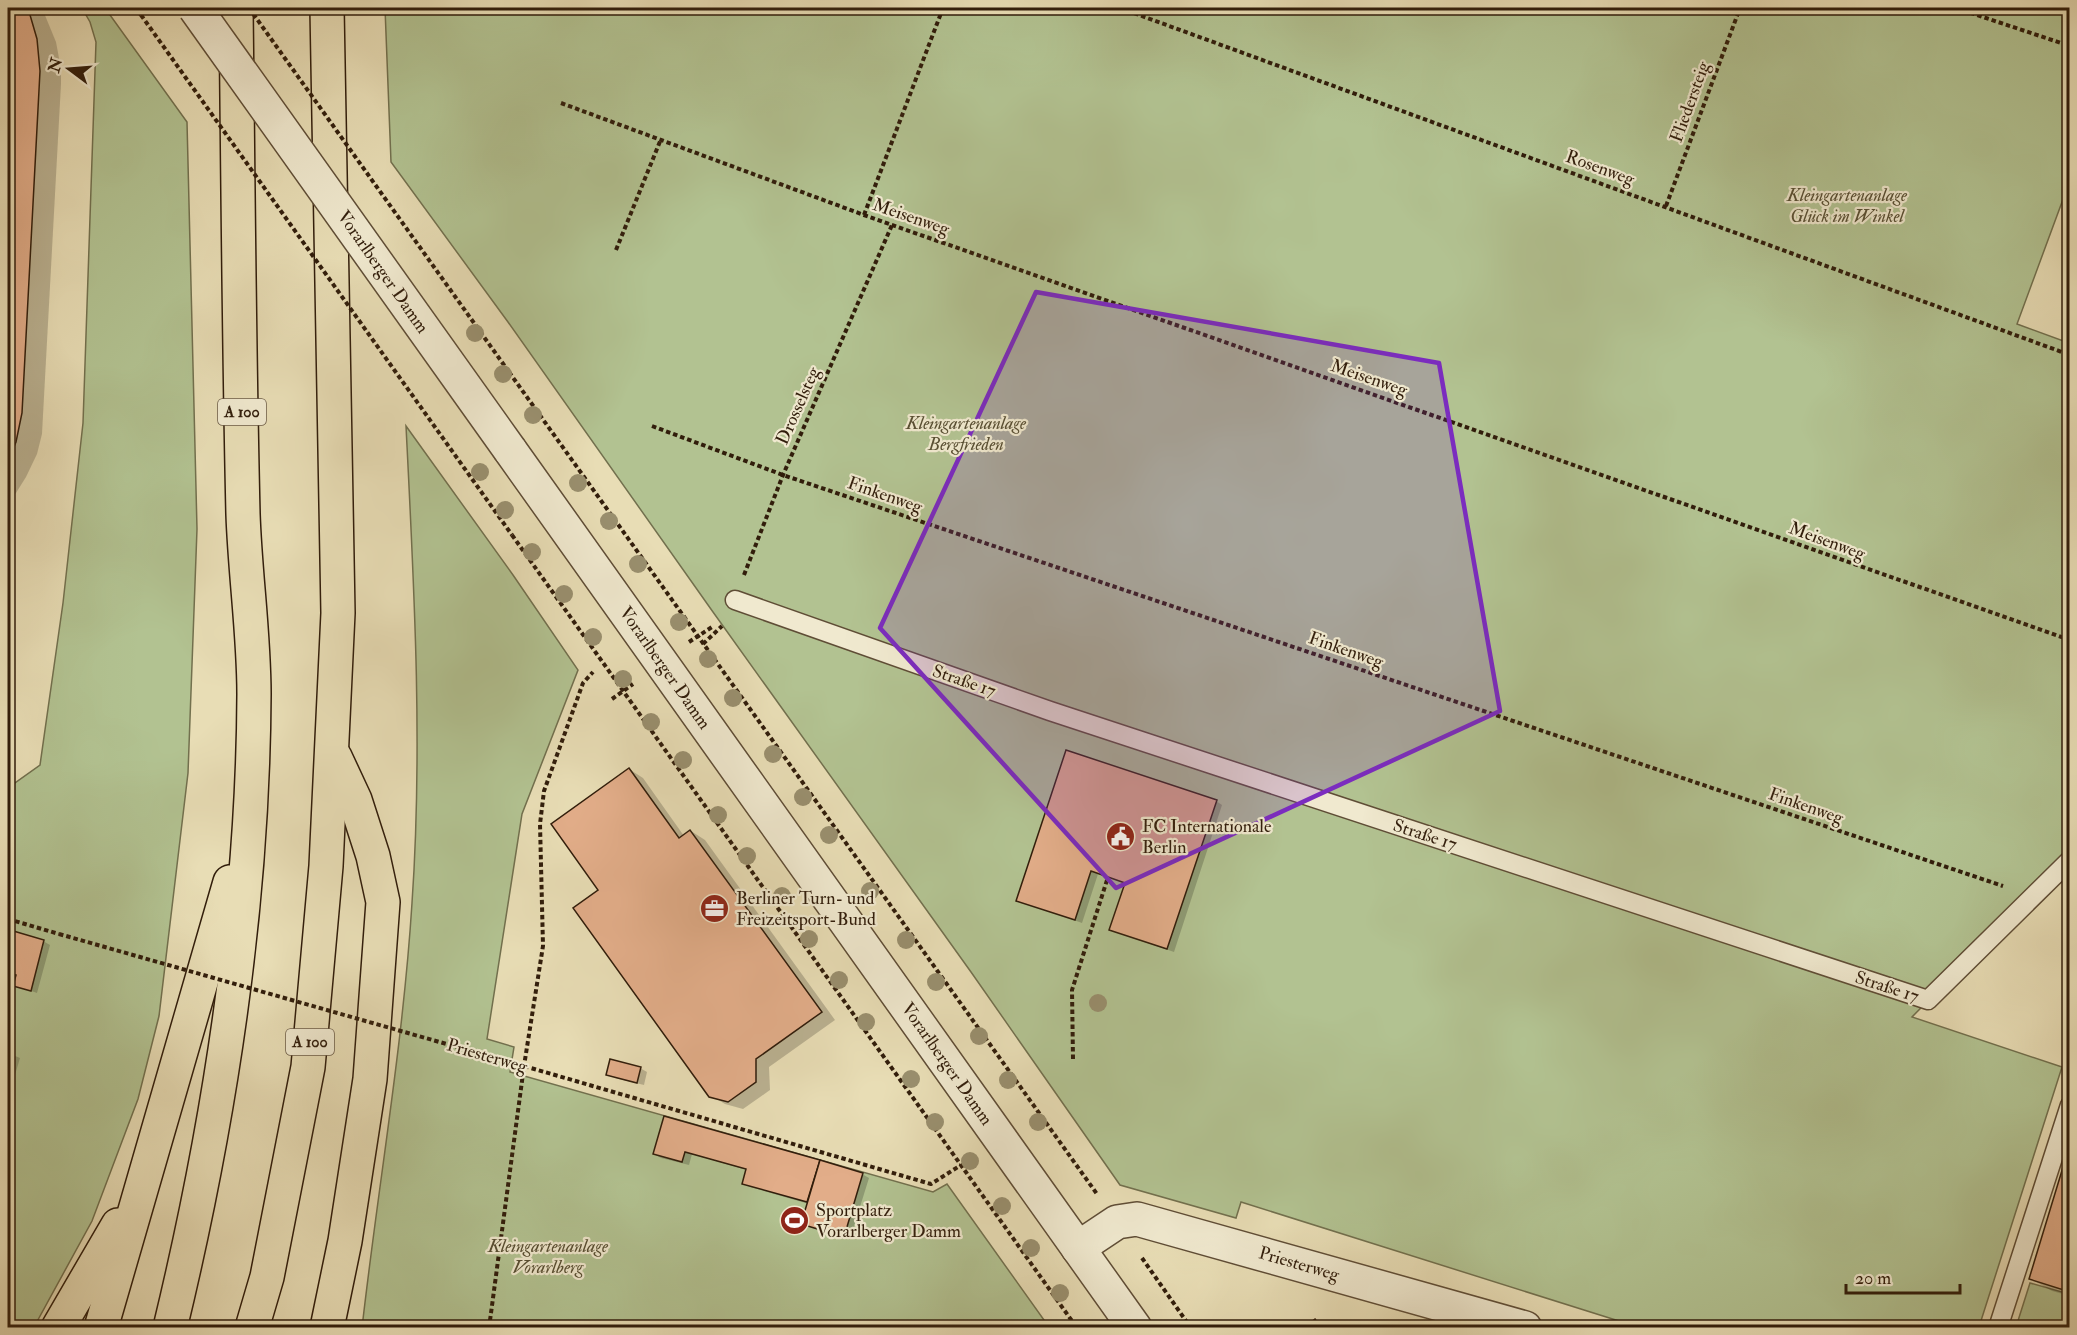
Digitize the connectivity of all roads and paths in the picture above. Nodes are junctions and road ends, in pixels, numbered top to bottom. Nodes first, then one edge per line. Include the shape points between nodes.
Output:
1 (135, 8) edge
2 (195, 8) edge
3 (236, 8) edge
4 (249, 8) edge
5 (327, 8) edge
6 (943, 8) edge
7 (1120, 8) edge
8 (1740, 8) edge
9 (1956, 8) edge
10 (2070, 46) edge
11 (561, 103) dead end
12 (661, 139) junction
13 (1666, 207) junction
14 (864, 215) junction
15 (892, 225) junction
16 (615, 250) dead end
17 (2070, 355) edge
18 (652, 426) dead end
19 (783, 474) junction
20 (735, 600) joint
21 (723, 625) dead end
22 (712, 627) dead end
23 (699, 636) junction
24 (2070, 640) edge
25 (689, 643) dead end
26 (704, 644) junction
27 (593, 672) dead end
28 (633, 684) dead end
29 (624, 691) junction
30 (612, 699) dead end
31 (333, 752) junction
32 (249, 817) junction
33 (2070, 860) edge
34 (1108, 877) dead end
35 (2032, 896) junction
36 (8, 919) edge
37 (1073, 1059) dead end
38 (524, 1066) junction
39 (2070, 1105) edge
40 (961, 1165) junction
41 (1077, 1166) dead end
42 (145, 1179) junction
43 (1078, 1248) junction
44 (1045, 1272) dead end
45 (1040, 1276) junction
46 (58, 1328) edge
47 (101, 1328) edge
48 (170, 1328) edge
49 (252, 1328) edge
50 (327, 1328) edge
51 (489, 1328) edge
52 (1077, 1328) edge
53 (1135, 1328) edge
54 (1525, 1328) edge
55 (1998, 1328) edge

1 - 29 path, bridge
2 - 43 street, Vorarlberger Damm, bridge
3 - 32 highway, A 100 via 243,519 254,693
4 - 23 path, bridge
5 - 31 highway, A 100 via 338,613
6 - 14 path
7 - 13 path, Rosenweg
8 - 13 path, Fliedersteig
9 - 10 path
11 - 12 path, Meisenweg
12 - 14 path, Meisenweg
12 - 16 path
13 - 17 path, Rosenweg
14 - 15 path, Meisenweg
15 - 19 path, Drosselsteg
15 - 24 path, Meisenweg
18 - 19 path, Finkenweg
19 - 20 path, Drosselsteg
19 - 35 path, Finkenweg
20 - 35 lane, Straße 17 via 1050,711 1928,1000
21 - 26 path
22 - 23 path
23 - 25 path
23 - 26 path
26 - 41 path
27 - 38 path via 584,684 544,791 540,824 543,946
28 - 29 path
29 - 30 path
29 - 40 path
31 - 49 highway, A 100 via 308,1067 267,1277
31 - 50 highway via 355,800 383,902 370,1079
32 - 42 highway
32 - 48 highway, A 100 via 240,933 217,1104
33 - 35 lane, Straße 17
34 - 37 path via 1072,990
36 - 38 path, Priesterweg, bridge
38 - 40 path, Priesterweg via 931,1184
38 - 51 path
39 - 55 lane
40 - 45 path
42 - 46 highway
42 - 47 highway
43 - 53 street, Vorarlberger Damm
43 - 54 street, Priesterweg via 1117,1222 1137,1219
44 - 45 path
45 - 52 path

